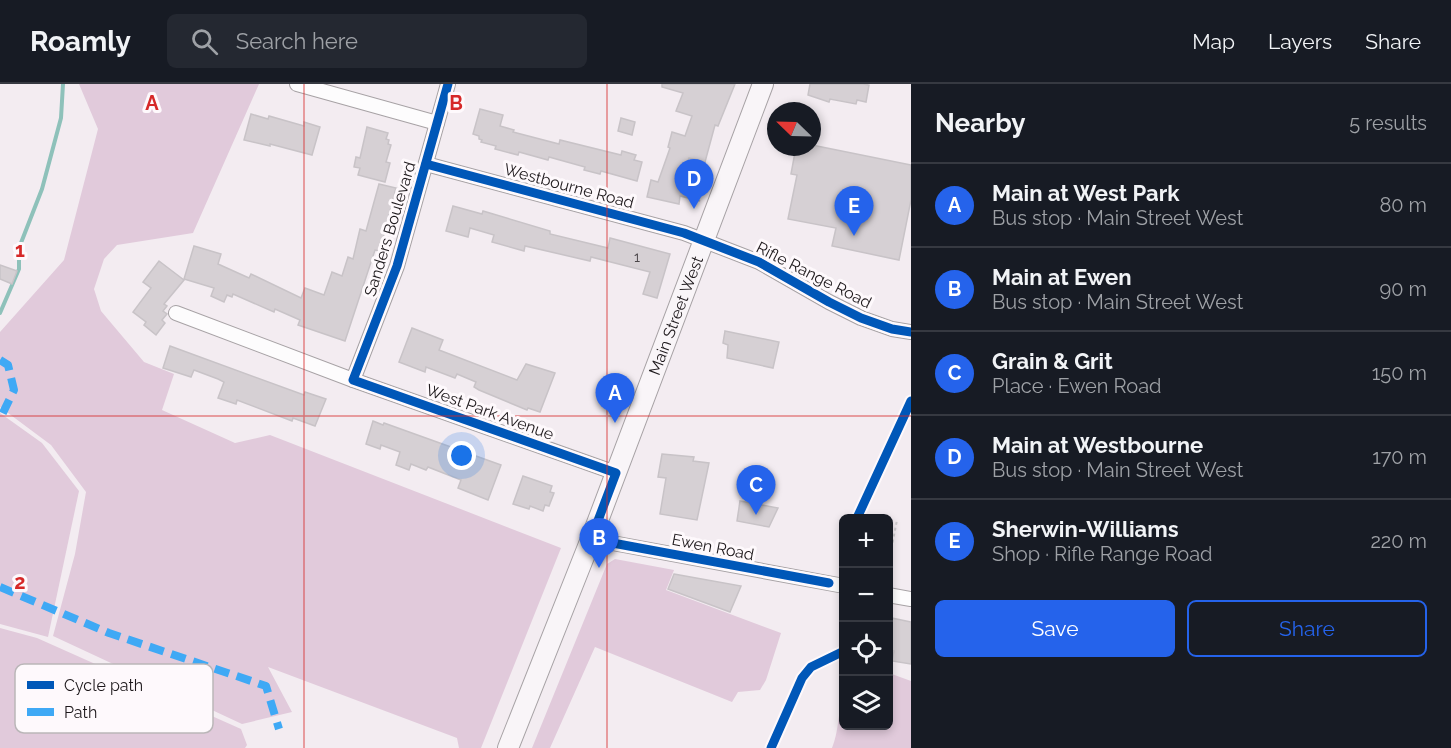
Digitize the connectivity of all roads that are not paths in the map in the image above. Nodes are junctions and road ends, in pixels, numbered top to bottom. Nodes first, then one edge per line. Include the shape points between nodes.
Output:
1 (297, 84) edge
2 (448, 84) edge
3 (763, 84) edge
4 (437, 123) junction
5 (426, 164) junction
6 (704, 240) junction
7 (176, 314) dead end
8 (911, 332) edge
9 (354, 380) junction
10 (616, 473) junction
11 (591, 539) junction
12 (839, 585) edge
13 (893, 596) edge
14 (911, 599) edge
15 (508, 748) edge

1 - 4 street
2 - 4 street, Sanders Boulevard
3 - 6 main road, Main Street West
4 - 5 street, Sanders Boulevard
5 - 6 street, Westbourne Road
5 - 9 street, Sanders Boulevard via 397,267
6 - 8 street, Rifle Range Road via 759,262 861,318
6 - 10 main road, Main Street West
7 - 9 street, West Park Avenue
9 - 10 street, West Park Avenue
10 - 11 main road, Main Street West
11 - 12 street, Ewen Road
11 - 15 main road, Main Street West
13 - 14 street

